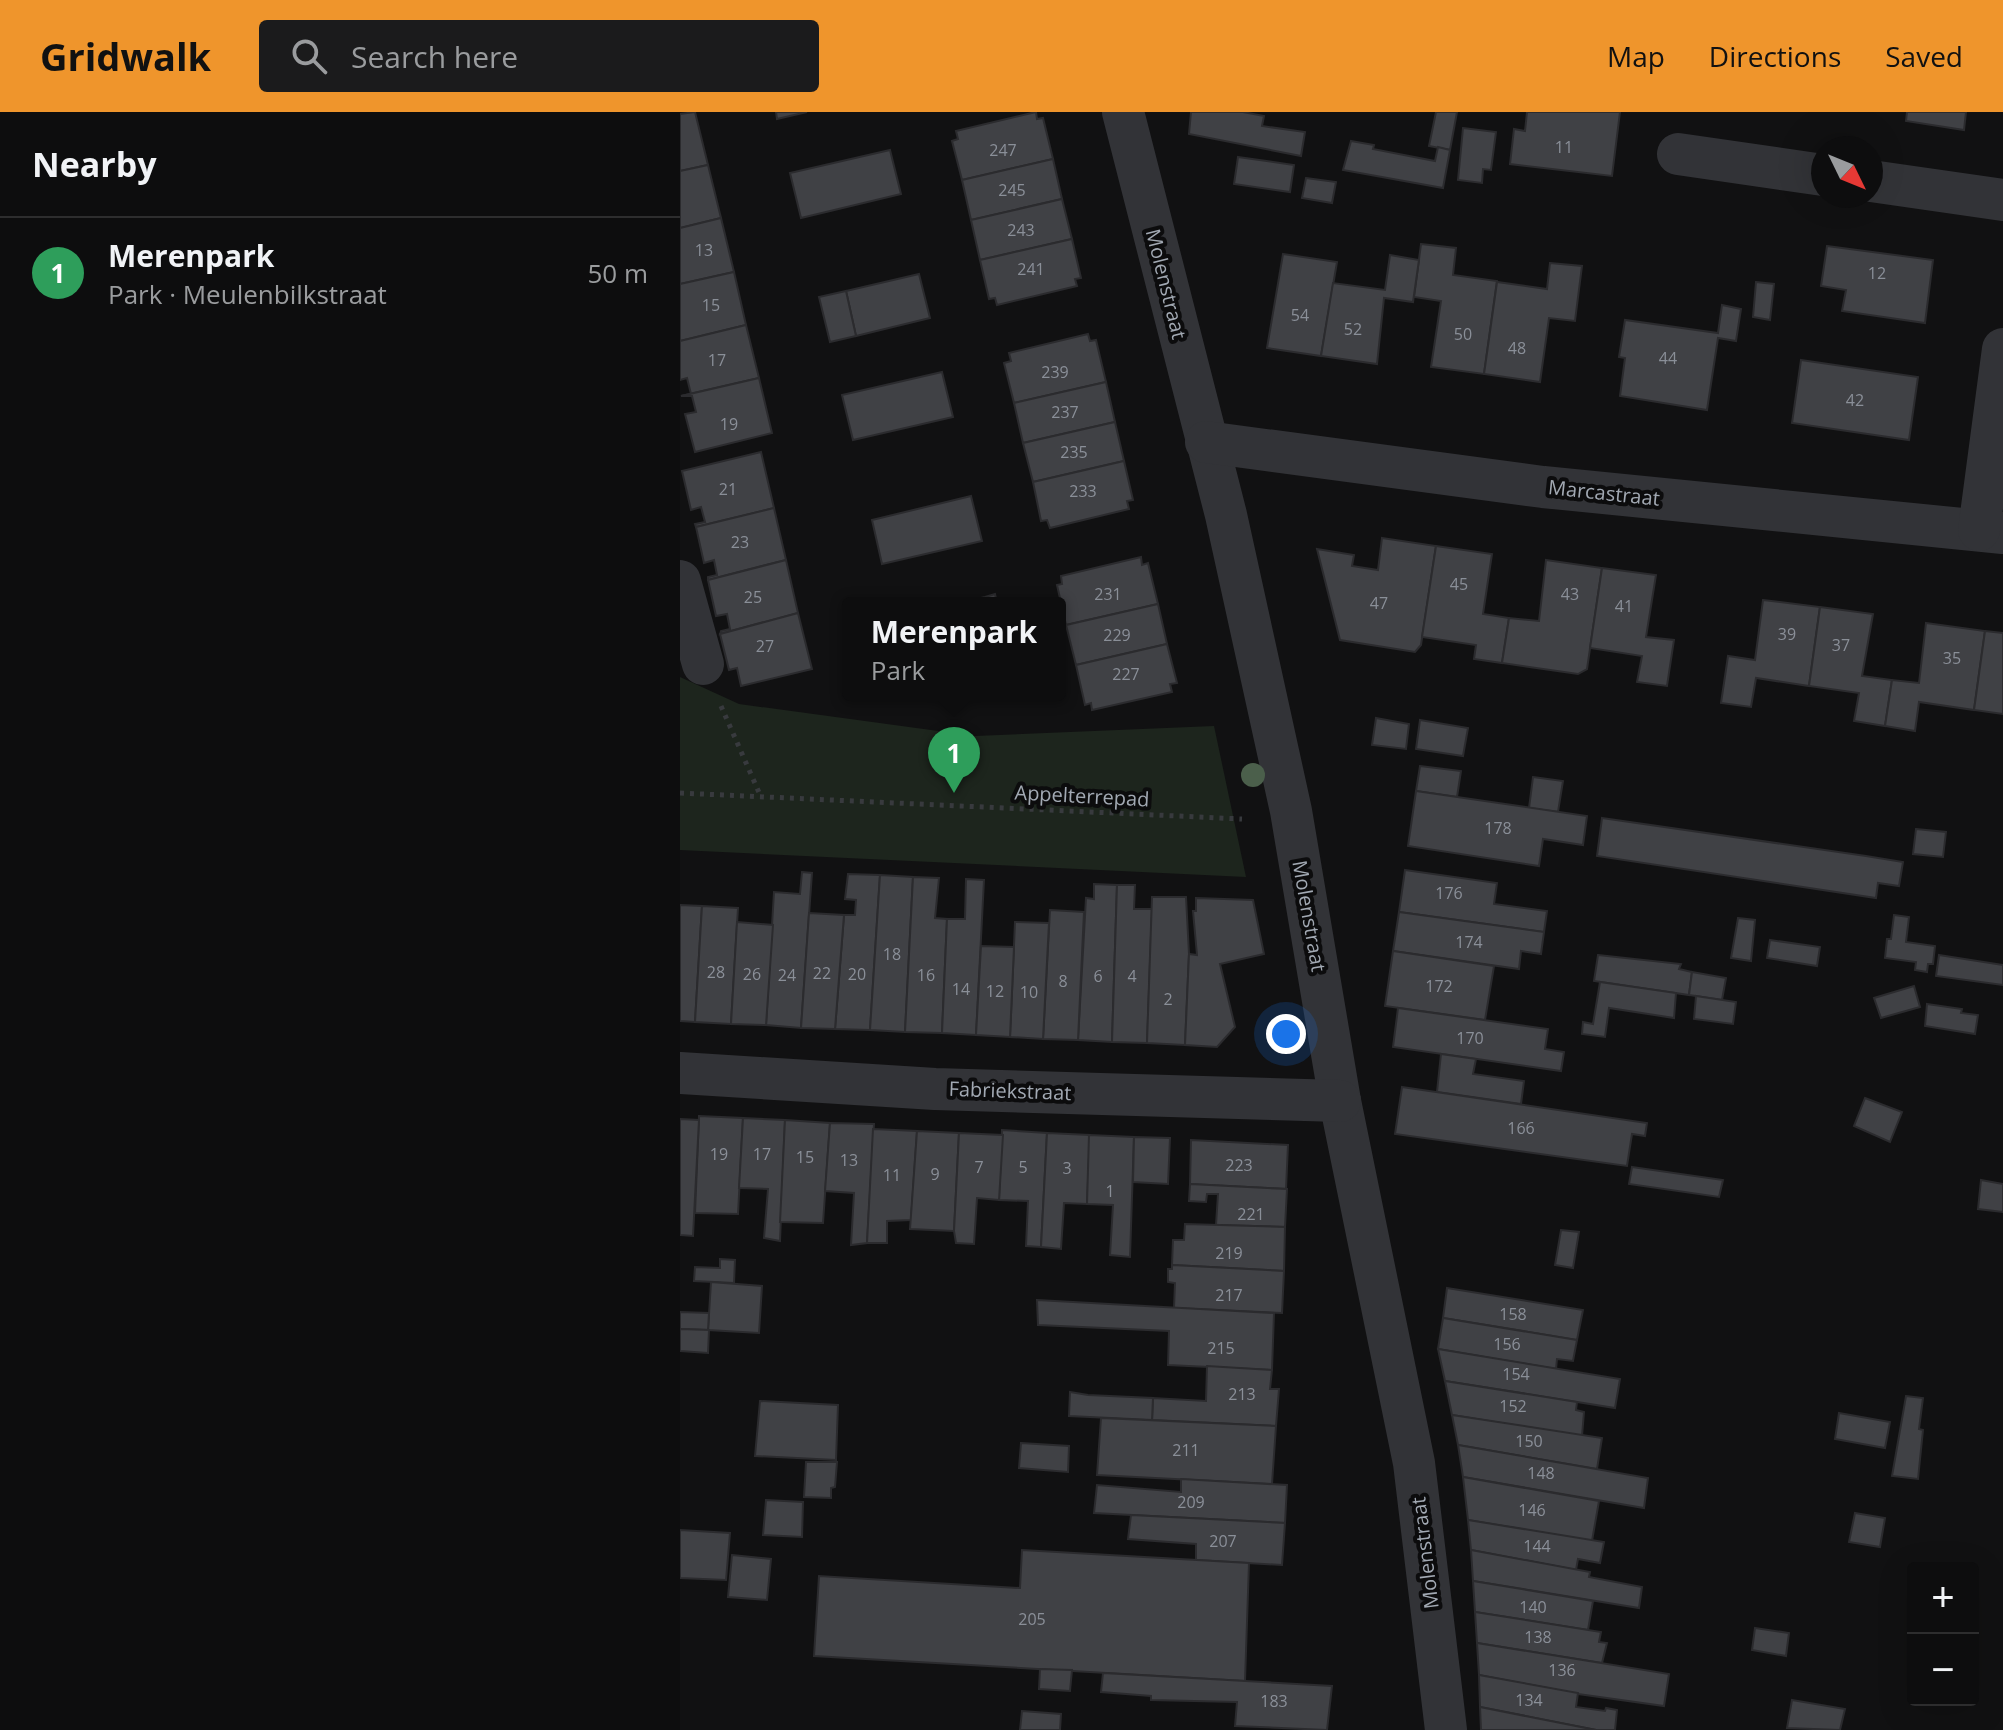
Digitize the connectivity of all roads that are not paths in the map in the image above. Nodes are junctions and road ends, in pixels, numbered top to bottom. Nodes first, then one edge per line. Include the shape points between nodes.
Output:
1 (1123, 112) edge
2 (1678, 154) dead end
3 (1811, 173) edge
4 (1883, 183) edge
5 (2003, 200) edge
6 (2003, 349) edge
7 (1206, 442) junction
8 (1991, 532) edge
9 (680, 581) edge
10 (703, 664) road end
11 (680, 1073) edge
12 (1340, 1101) junction
13 (1446, 1730) edge

1 - 7 street, Molenstraat
2 - 3 street
4 - 5 street
6 - 8 street
7 - 8 street, Marcastraat via 1543,487
7 - 12 street, Molenstraat via 1291,811
9 - 10 street
11 - 12 street, Fabriekstraat via 935,1089
12 - 13 street, Molenstraat via 1414,1463

